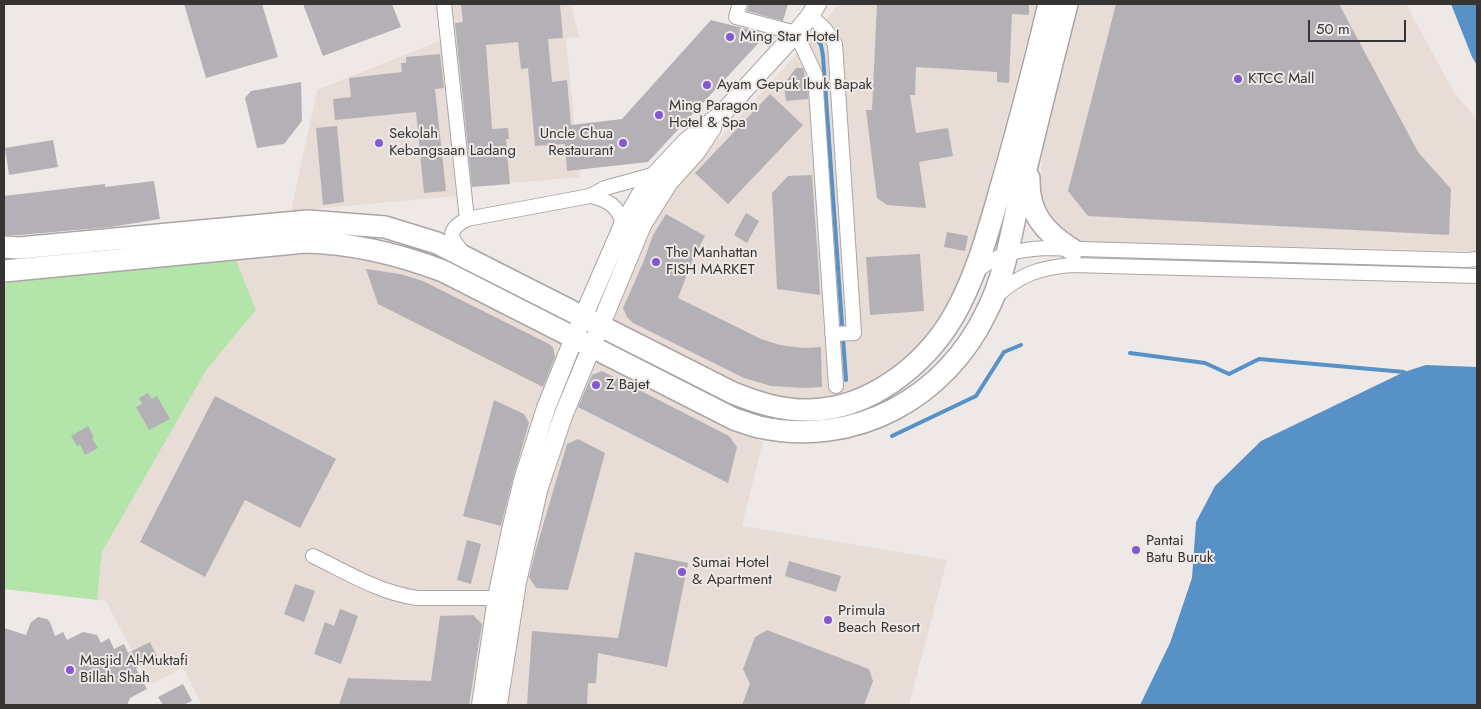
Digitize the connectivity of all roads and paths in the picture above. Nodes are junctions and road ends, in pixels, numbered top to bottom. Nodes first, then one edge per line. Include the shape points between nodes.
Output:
1 (444, 4) edge
2 (740, 4) edge
3 (1049, 4) edge
4 (1067, 4) edge
5 (813, 10) edge
6 (796, 33) junction
7 (721, 114) junction
8 (1030, 153) junction
9 (656, 174) junction
10 (590, 196) junction
11 (467, 219) junction
12 (623, 225) junction
13 (4, 247) edge
14 (1073, 250) junction
15 (1006, 253) junction
16 (466, 257) junction
17 (1477, 259) edge
18 (4, 271) edge
19 (974, 273) junction
20 (1477, 276) edge
21 (992, 300) junction
22 (592, 321) junction
23 (832, 334) junction
24 (583, 342) junction
25 (836, 386) dead end
26 (313, 556) dead end
27 (515, 597) junction
28 (497, 598) junction
29 (481, 705) edge
30 (498, 705) edge

1 - 11 street
2 - 6 street via 736,17
3 - 19 main road via 1014,140
4 - 8 main road
5 - 6 street
5 - 23 street via 835,44 854,333
6 - 7 street
6 - 23 street via 815,74
7 - 9 street via 686,142
7 - 22 street via 696,152 669,182 642,225
8 - 14 main road via 1028,193 1033,210 1050,232
8 - 15 main road
9 - 10 street via 605,188
9 - 12 street via 640,194
10 - 11 street
10 - 12 street via 615,206
11 - 16 street via 454,227 451,234
12 - 22 street
13 - 16 main road via 308,221 386,228 437,243
14 - 15 street via 1027,249
14 - 17 street
15 - 19 street
15 - 21 main road
16 - 22 main road
18 - 24 main road via 327,242 359,246 436,268
19 - 22 main road via 948,325 910,368 866,397 810,410 759,404
20 - 21 street via 1071,265 1051,267 1023,276
21 - 24 main road via 960,355 929,386 904,405 879,416 856,425 826,430 796,432 759,427 734,419
22 - 24 street
23 - 25 street
24 - 27 street via 539,486
24 - 28 street via 546,408 511,530
26 - 28 street via 390,593 417,598
27 - 28 street
27 - 30 street
28 - 29 street

